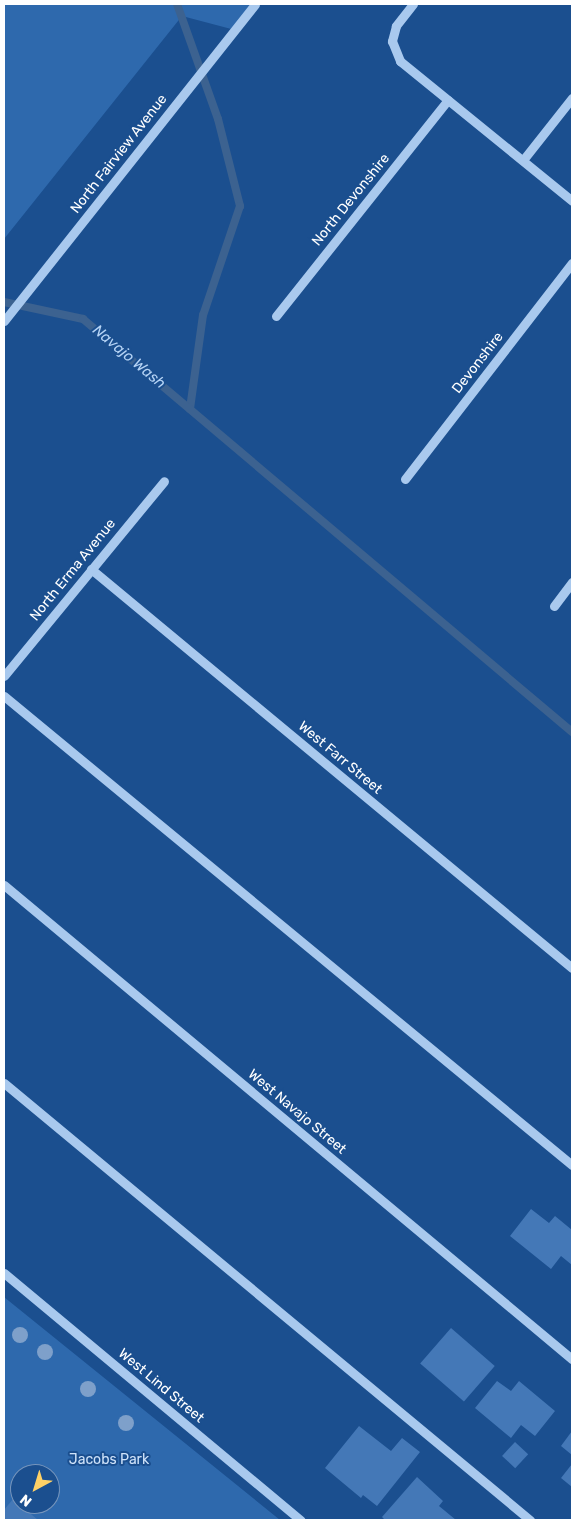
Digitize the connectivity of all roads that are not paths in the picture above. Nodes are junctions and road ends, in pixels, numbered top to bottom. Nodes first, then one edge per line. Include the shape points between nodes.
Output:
1 (256, 4) edge
2 (413, 4) edge
3 (572, 98) edge
4 (448, 100) junction
5 (523, 160) junction
6 (572, 201) edge
7 (572, 263) edge
8 (276, 316) dead end
9 (6, 319) edge
10 (406, 479) dead end
11 (164, 481) dead end
12 (91, 569) junction
13 (572, 582) edge
14 (554, 606) dead end
15 (4, 676) edge
16 (4, 696) edge
17 (4, 885) edge
18 (572, 968) edge
19 (4, 1083) edge
20 (572, 1165) edge
21 (4, 1273) edge
22 (572, 1359) edge
23 (300, 1520) edge
24 (530, 1520) edge

1 - 9 street, North Fairview Avenue
2 - 4 street via 396,26 392,41 400,60
3 - 5 street
4 - 5 street
4 - 8 street, North Devonshire
5 - 6 street
7 - 10 street, Devonshire
11 - 12 street, North Erma Avenue
12 - 15 street, North Erma Avenue
12 - 18 street, West Farr Street
13 - 14 street
16 - 20 street
17 - 22 street, West Navajo Street
19 - 24 street
21 - 23 street, West Lind Street

